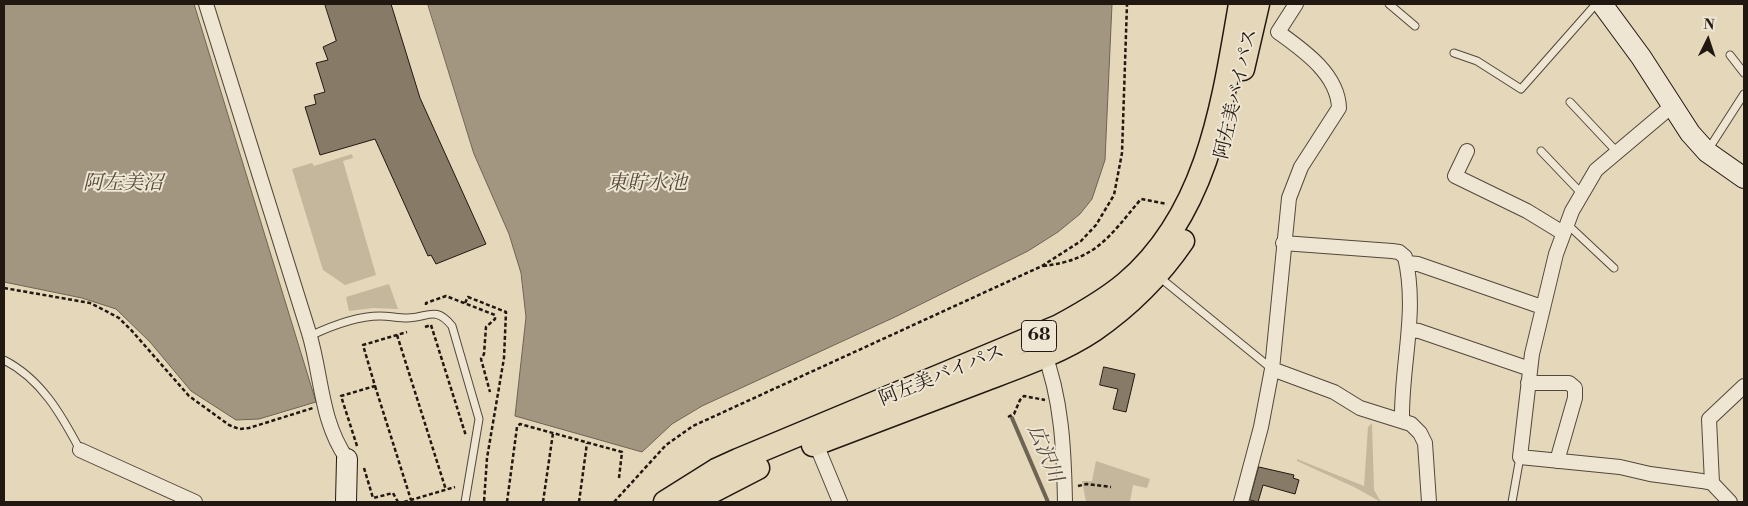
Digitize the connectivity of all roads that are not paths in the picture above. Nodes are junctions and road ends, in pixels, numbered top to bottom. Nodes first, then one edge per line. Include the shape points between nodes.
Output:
1 (206, 4) edge
2 (1240, 4) edge
3 (1258, 4) edge
4 (1296, 4) edge
5 (1388, 4) edge
6 (1601, 4) edge
7 (1415, 26) dead end
8 (1454, 53) dead end
9 (1730, 55) dead end
10 (1744, 73) edge
11 (1744, 94) edge
12 (1570, 102) dead end
13 (1672, 106) junction
14 (1467, 151) dead end
15 (1541, 151) dead end
16 (1616, 152) junction
17 (1707, 152) junction
18 (1744, 178) edge
19 (1582, 194) junction
20 (1565, 229) junction
21 (1283, 243) junction
22 (1407, 263) junction
23 (1614, 268) dead end
24 (1157, 275) junction
25 (1542, 308) junction
26 (1410, 330) junction
27 (310, 336) junction
28 (1041, 346) junction
29 (4, 360) edge
30 (1272, 369) junction
31 (1530, 369) junction
32 (1528, 383) junction
33 (1744, 386) edge
34 (1402, 420) junction
35 (816, 444) junction
36 (80, 450) joint
37 (1520, 456) junction
38 (356, 457) joint
39 (1556, 460) junction
40 (1712, 483) junction
41 (195, 502) edge
42 (346, 502) edge
43 (465, 502) edge
44 (664, 502) edge
45 (692, 502) edge
46 (840, 502) edge
47 (1065, 502) edge
48 (1241, 502) edge
49 (1429, 502) edge
50 (1512, 502) edge
51 (1730, 502) edge

1 - 27 street
2 - 28 main road, 阿左美バイパス / 68 via 1213,138 1187,205 1171,232 1144,265 1109,296
3 - 24 main road, 阿左美バイパス / 68 via 1226,148 1214,184 1186,235
4 - 21 street via 1278,32 1322,70 1336,92 1339,108 1294,182
5 - 7 lane
6 - 8 lane via 1521,88 1477,61
6 - 13 street via 1642,57
9 - 10 lane
11 - 17 lane
12 - 16 lane
13 - 16 street
13 - 17 street
14 - 20 street via 1455,176
15 - 19 lane
16 - 19 street via 1596,170
17 - 18 street
19 - 20 street
20 - 23 lane
20 - 25 street
21 - 22 street via 1399,252
21 - 30 street
22 - 25 street via 1418,264
22 - 26 street
24 - 28 main road, 阿左美バイパス / 68 via 1093,331
24 - 30 lane
25 - 31 street
26 - 31 street
26 - 34 street
27 - 38 street via 334,441
27 - 43 lane via 325,328 367,317 444,316 452,326 479,419
28 - 35 main road, 阿左美バイパス / 68
28 - 44 main road, 阿左美バイパス / 68 via 903,390 716,470
28 - 47 street via 1057,401
29 - 36 lane via 29,374 46,394
30 - 34 street via 1334,392 1360,408
30 - 48 street
31 - 32 street
32 - 37 street
32 - 39 street via 1569,383 1574,388 1575,398
33 - 40 street via 1709,419
34 - 49 street via 1411,424 1423,438
35 - 45 main road, 阿左美バイパス / 68 via 737,477
35 - 46 street
36 - 41 street
37 - 39 street
37 - 50 lane
38 - 42 street
39 - 40 street
40 - 51 street

